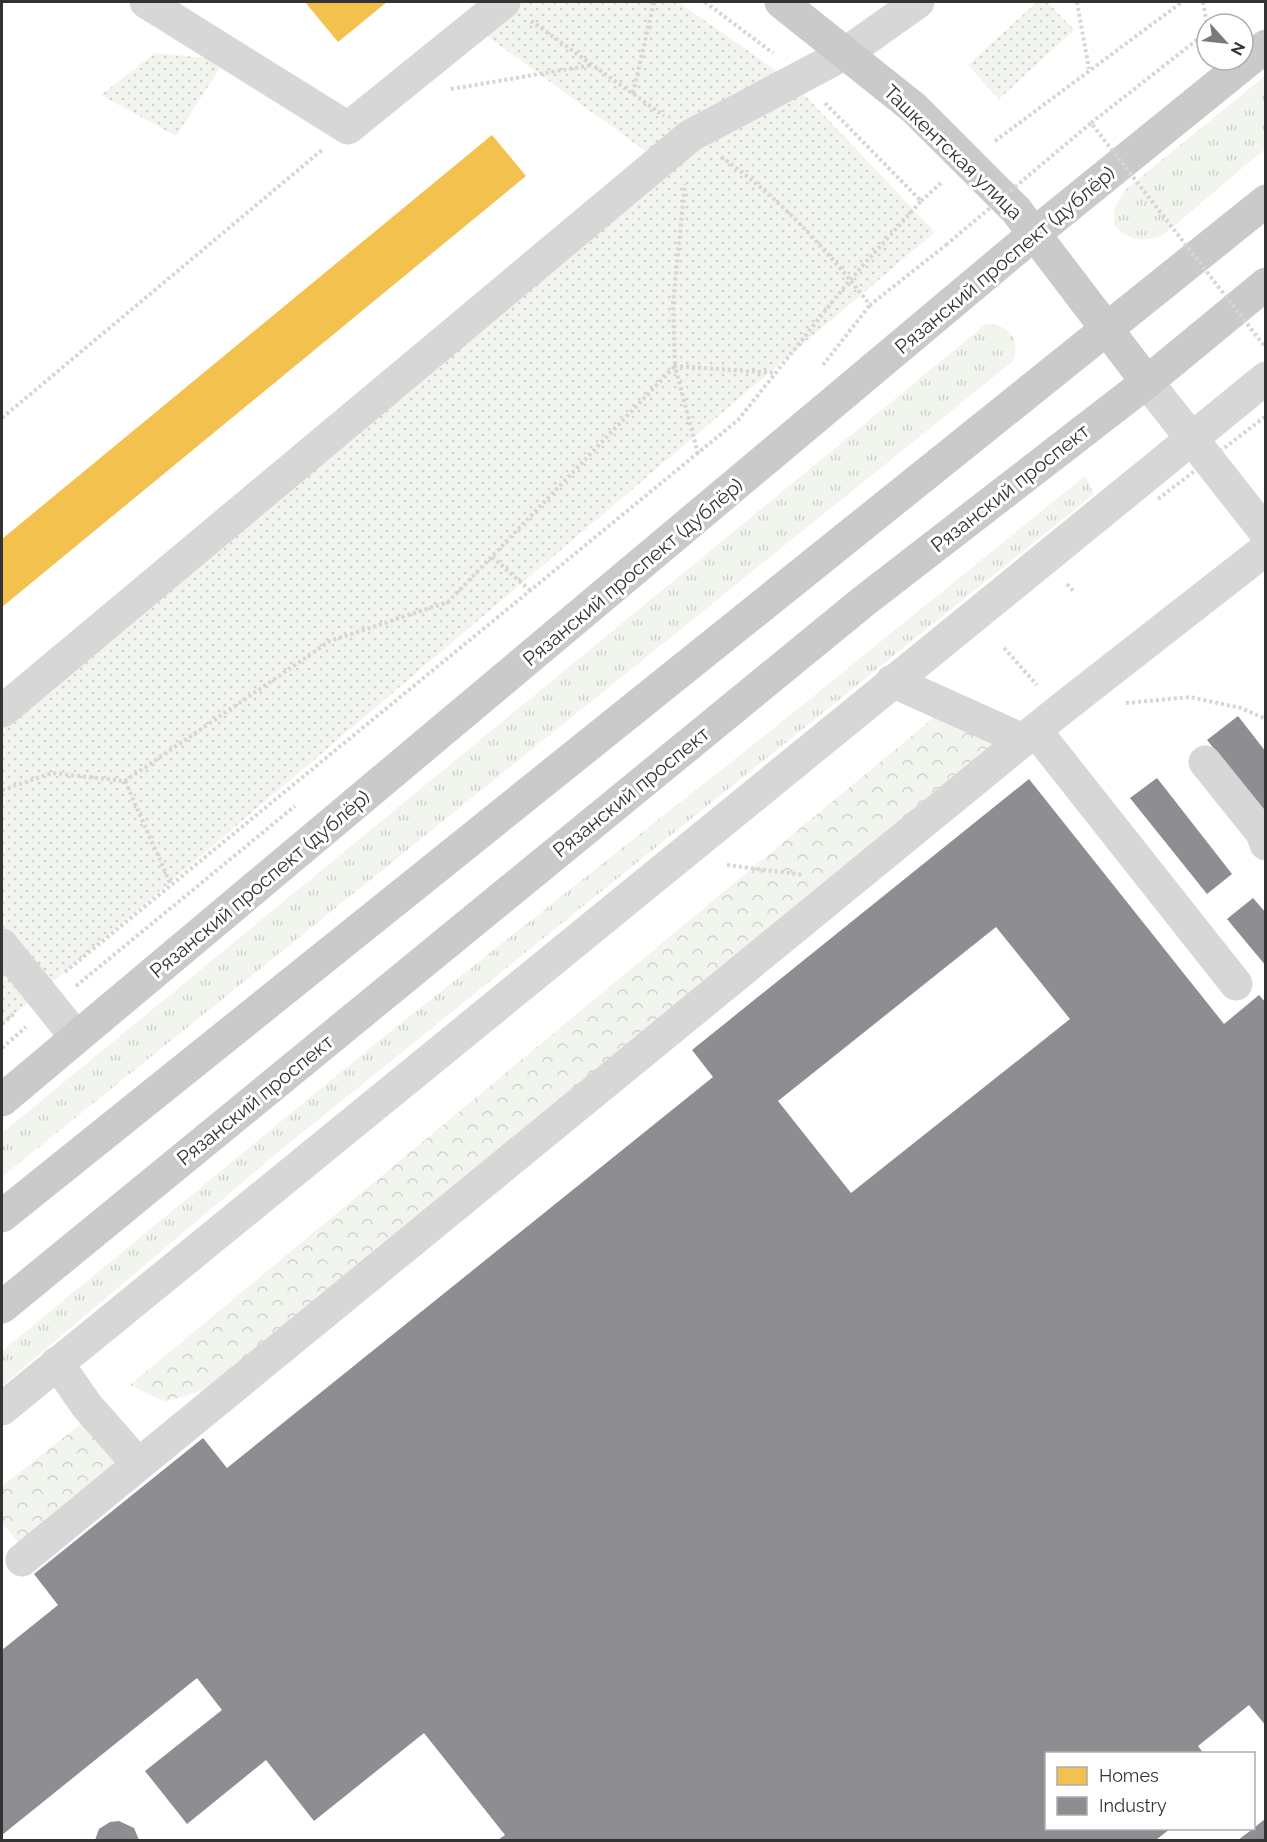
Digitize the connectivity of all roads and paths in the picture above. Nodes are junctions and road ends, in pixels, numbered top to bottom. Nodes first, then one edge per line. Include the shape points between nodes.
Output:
1 (146, 2) edge
2 (504, 2) edge
3 (654, 2) edge
4 (705, 2) edge
5 (781, 2) edge
6 (918, 2) edge
7 (1077, 2) edge
8 (1182, 2) edge
9 (1195, 41) edge
10 (1266, 46) edge
11 (846, 53) junction
12 (592, 65) dead end
13 (1089, 69) junction
14 (800, 78) junction
15 (442, 91) dead end
16 (633, 93) dead end
17 (1091, 123) junction
18 (348, 128) junction
19 (1010, 131) dead end
20 (690, 136) junction
21 (1266, 201) edge
22 (1034, 234) junction
23 (1266, 284) edge
24 (873, 302) dead end
25 (1107, 329) junction
26 (1266, 348) edge
27 (675, 366) junction
28 (776, 373) junction
29 (1266, 378) edge
30 (1147, 382) junction
31 (1266, 416) edge
32 (2, 418) edge
33 (1192, 438) junction
34 (698, 454) junction
35 (1158, 499) dead end
36 (1266, 533) edge
37 (1266, 549) edge
38 (492, 557) junction
39 (531, 591) junction
40 (1004, 648) dead end
41 (891, 681) junction
42 (1119, 704) dead end
43 (1060, 710) junction
44 (2, 711) edge
45 (1266, 719) edge
46 (1029, 735) junction
47 (1206, 762) dead end
48 (125, 781) junction
49 (2, 790) edge
50 (1266, 844) edge
51 (727, 865) dead end
52 (853, 881) junction
53 (171, 885) junction
54 (2, 945) edge
55 (1236, 984) dead end
56 (40, 992) junction
57 (2, 1024) edge
58 (76, 1037) junction
59 (2, 1100) edge
60 (2, 1216) edge
61 (2, 1307) edge
62 (57, 1364) junction
63 (2, 1409) edge
64 (138, 1464) junction
65 (22, 1560) dead end

1 - 18 street
2 - 18 street
3 - 16 path
4 - 14 path via 765,45
5 - 11 main road, Ташкентская улица
6 - 11 street
7 - 13 path
8 - 13 path
9 - 17 path
10 - 22 main road, Рязанский проспект (дублёр)
11 - 14 street
11 - 22 main road, Ташкентская улица via 914,108 1016,210
12 - 15 path
13 - 19 path
14 - 20 street
14 - 28 path via 921,201 850,280
17 - 24 path, bridge
17 - 26 path, bridge
18 - 32 path
20 - 27 path via 673,303
20 - 44 street
21 - 25 main road
22 - 25 main road, Ташкентская улица
22 - 58 main road, Рязанский проспект (дублёр)
23 - 30 main road, Рязанский проспект
25 - 30 main road, Ташкентская улица
25 - 60 main road
27 - 28 path
27 - 34 path
27 - 38 path
28 - 34 path via 738,420
29 - 33 street
30 - 33 street
30 - 61 main road, Рязанский проспект via 855,609
31 - 35 path, bridge
33 - 36 street
33 - 41 street
34 - 39 path
37 - 43 street
38 - 39 path
38 - 48 path via 448,602 330,641
39 - 53 path
40 - 43 path
41 - 46 street
41 - 62 street
42 - 45 path via 1191,697 1240,708
43 - 46 street
46 - 52 street
46 - 55 street
47 - 50 street via 1262,833
48 - 49 path via 52,774
48 - 53 path
51 - 52 path
52 - 64 street
53 - 56 path
54 - 56 street
56 - 57 path
56 - 58 street
58 - 59 main road, Рязанский проспект (дублёр)
62 - 63 street
62 - 64 street via 87,1406
64 - 65 street

